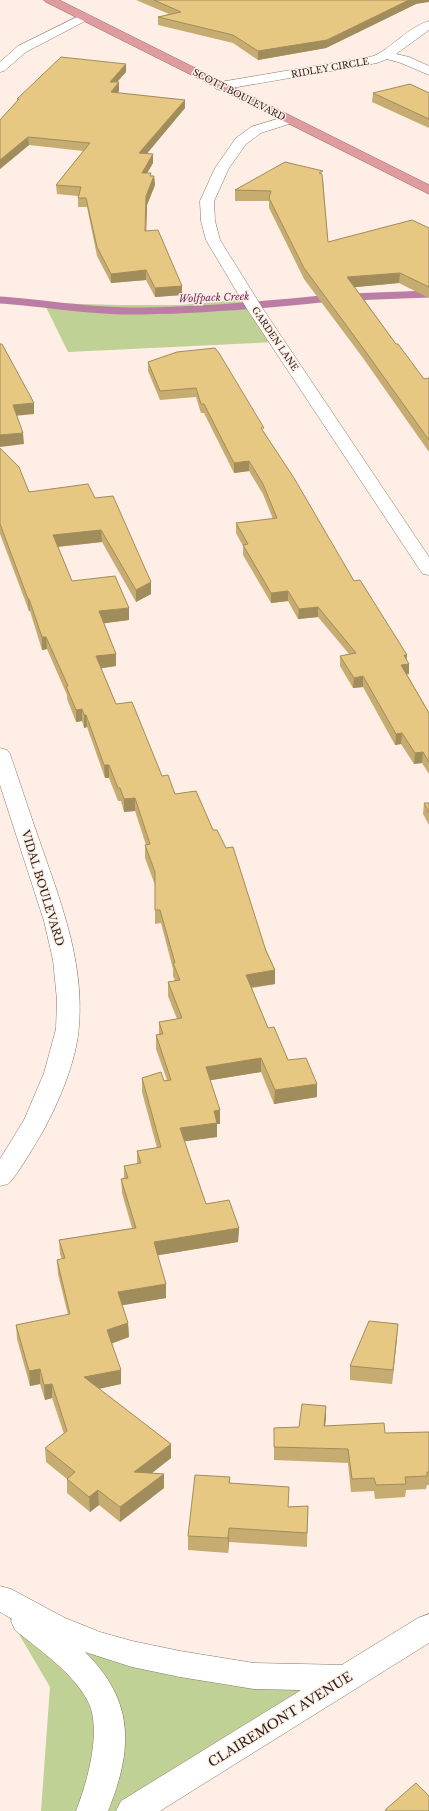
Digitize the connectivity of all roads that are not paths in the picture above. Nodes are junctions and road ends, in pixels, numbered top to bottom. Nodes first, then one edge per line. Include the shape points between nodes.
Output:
1 (50, 0) edge
2 (85, 17) junction
3 (429, 25) edge
4 (387, 55) junction
5 (0, 68) edge
6 (429, 71) edge
7 (220, 86) junction
8 (287, 120) junction
9 (429, 190) edge
10 (429, 570) edge
11 (0, 754) edge
12 (0, 1177) edge
13 (0, 1598) edge
14 (429, 1627) edge
15 (346, 1678) junction
16 (92, 1811) edge
17 (132, 1811) edge

1 - 2 highway, SCOTT BOULEVARD
2 - 5 street via 22,49
2 - 7 highway, SCOTT BOULEVARD
3 - 4 street, RIDLEY CIRCLE
4 - 6 street
4 - 7 street, RIDLEY CIRCLE via 364,62
7 - 8 highway, SCOTT BOULEVARD
8 - 9 highway, SCOTT BOULEVARD
8 - 10 street, GARDEN LANE via 256,130 241,141 222,168 207,202 213,240
11 - 12 street, VIDAL BOULEVARD via 58,930 69,995 64,1045 42,1112
13 - 15 street via 54,1627 132,1654 254,1676
13 - 16 street via 84,1671 98,1690 105,1708 109,1751 106,1770
14 - 15 street, CLAIREMONT AVENUE
15 - 17 street, CLAIREMONT AVENUE

